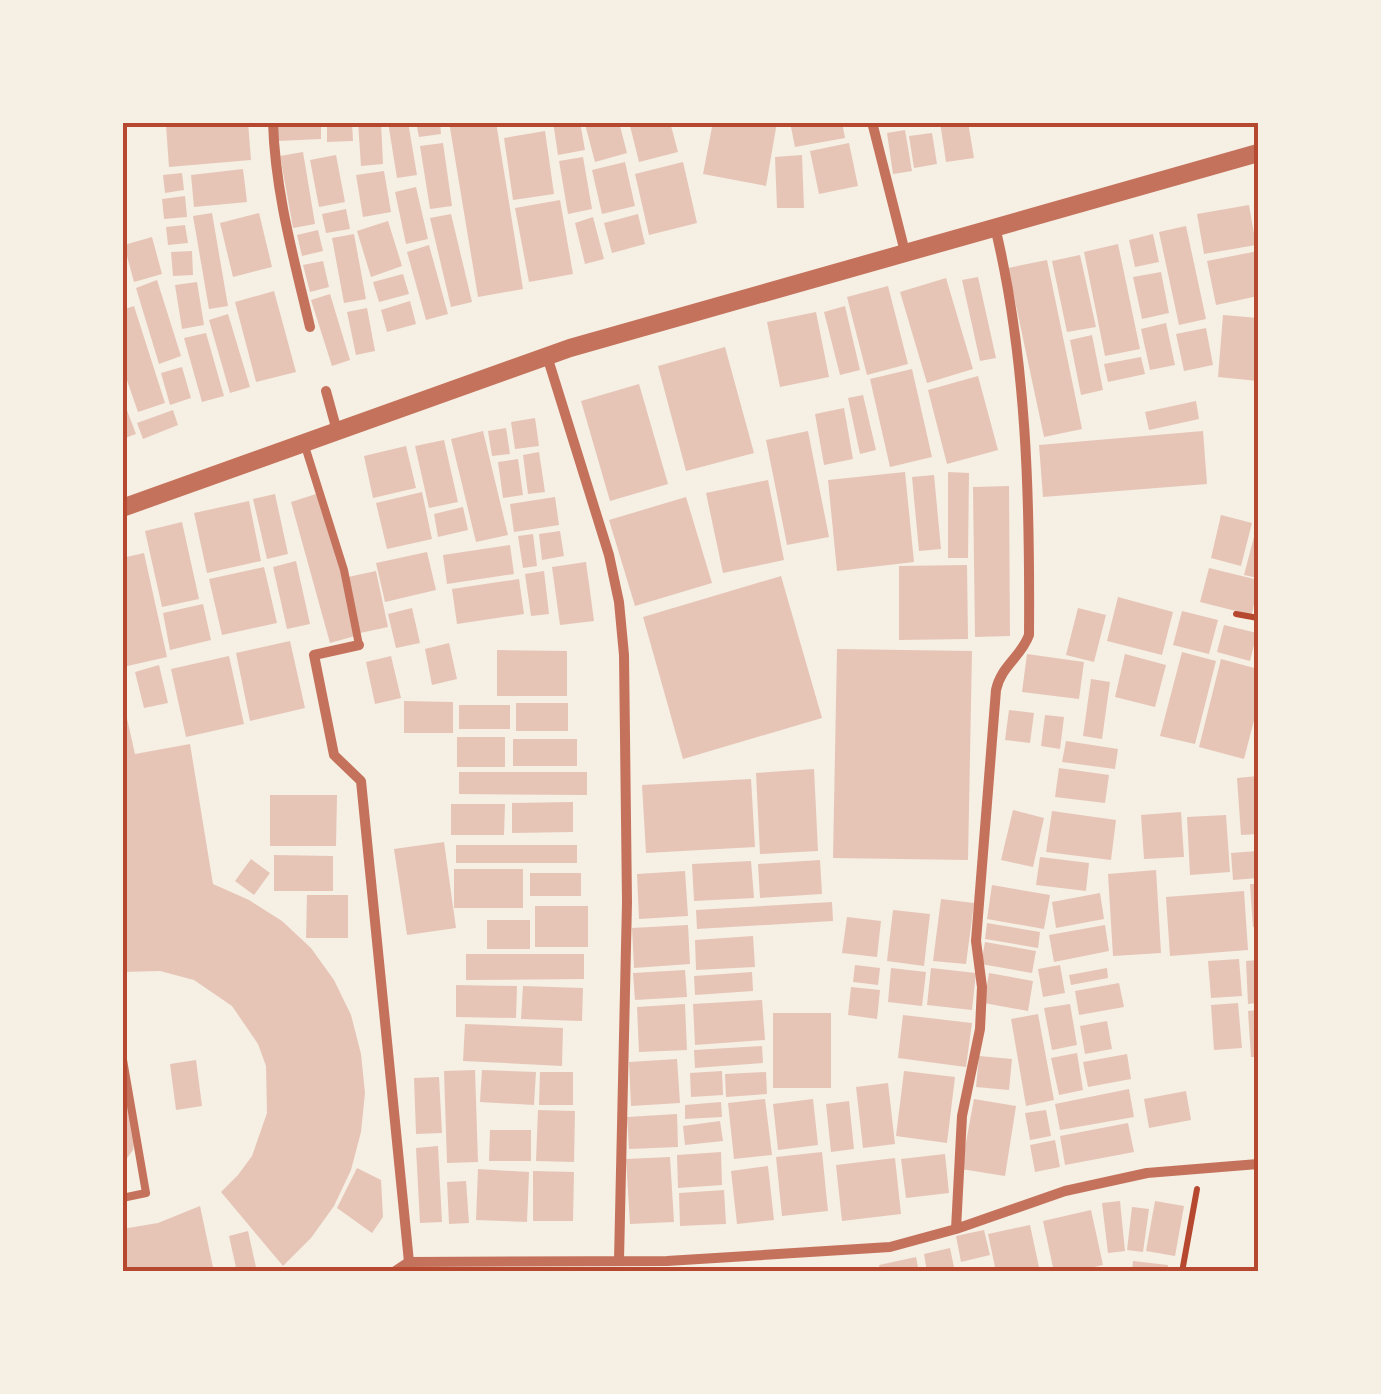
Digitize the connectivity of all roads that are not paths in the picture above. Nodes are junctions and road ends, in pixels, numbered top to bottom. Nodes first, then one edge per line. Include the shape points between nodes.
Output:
1 (273, 122) edge
2 (872, 122) edge
3 (1258, 152) edge
4 (994, 226) junction
5 (906, 252) junction
6 (310, 326) dead end
7 (547, 356) junction
8 (326, 391) dead end
9 (337, 431) junction
10 (304, 443) junction
11 (122, 508) edge
12 (359, 646) joint
13 (122, 1054) edge
14 (1258, 1164) edge
15 (122, 1198) edge
16 (956, 1229) junction
17 (618, 1260) junction
18 (409, 1262) junction
19 (668, 1266) edge
20 (394, 1272) edge

1 - 6 street
2 - 5 street
3 - 4 street
4 - 5 street
4 - 16 street via 1008,283 1026,454 1029,635 996,690 976,941 980,1029 962,1116
5 - 7 street
7 - 9 street
7 - 17 street via 609,555 624,656 627,902
8 - 9 street
9 - 10 street
10 - 11 street
10 - 12 lane via 344,570
12 - 18 street via 314,655 334,755 361,782
13 - 15 lane via 146,1193
14 - 16 street via 1147,1173 1065,1191
16 - 19 street via 890,1247
17 - 18 street
17 - 19 street
18 - 20 street

